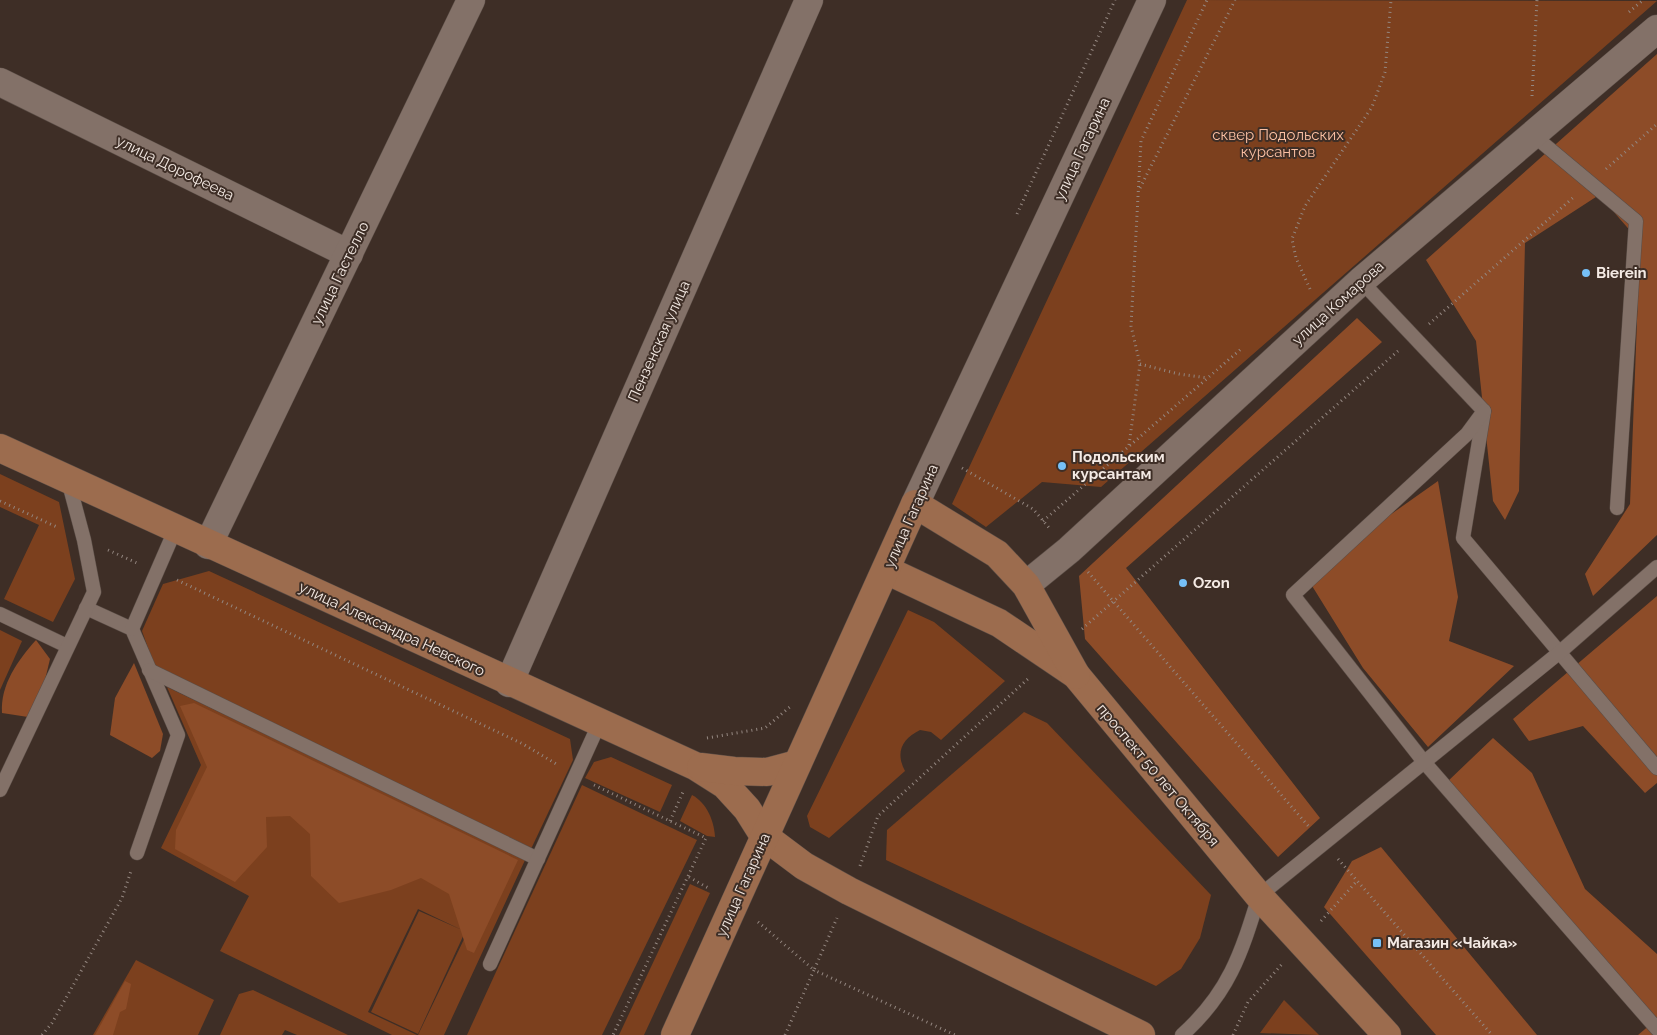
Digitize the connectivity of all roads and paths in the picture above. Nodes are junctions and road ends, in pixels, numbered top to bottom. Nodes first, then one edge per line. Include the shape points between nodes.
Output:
1 (471, 0) edge
2 (809, 0) edge
3 (1115, 0) edge
4 (1152, 0) edge
5 (1207, 0) edge
6 (1234, 0) edge
7 (1392, 0) edge
8 (1538, 0) edge
9 (1657, 29) edge
10 (0, 82) edge
11 (1532, 96) dead end
12 (1657, 124) edge
13 (1533, 135) junction
14 (1590, 183) junction
15 (1138, 191) junction
16 (1016, 217) dead end
17 (349, 254) junction
18 (1361, 281) junction
19 (1310, 289) dead end
20 (1414, 337) junction
21 (1140, 364) junction
22 (1208, 378) dead end
23 (1484, 411) junction
24 (1129, 446) dead end
25 (0, 448) edge
26 (939, 454) junction
27 (68, 480) junction
28 (0, 501) edge
29 (916, 504) junction
30 (1617, 508) dead end
31 (175, 530) junction
32 (84, 540) junction
33 (208, 545) junction
34 (1069, 550) junction
35 (1657, 567) edge
36 (886, 570) junction
37 (157, 571) junction
38 (1026, 585) junction
39 (1113, 601) junction
40 (86, 608) junction
41 (0, 614) edge
42 (132, 629) junction
43 (67, 646) junction
44 (1056, 652) junction
45 (1560, 652) junction
46 (149, 670) junction
47 (509, 683) junction
48 (792, 705) dead end
49 (600, 724) junction
50 (708, 736) dead end
51 (1424, 762) junction
52 (797, 764) junction
53 (695, 766) junction
54 (1657, 768) edge
55 (575, 776) junction
56 (0, 790) edge
57 (764, 836) junction
58 (1324, 843) junction
59 (137, 853) joint
60 (538, 859) junction
61 (689, 877) junction
62 (849, 891) junction
63 (1259, 896) junction
64 (735, 902) junction
65 (490, 964) dead end
66 (814, 970) junction
67 (1657, 1029) edge
68 (42, 1035) edge
69 (613, 1035) edge
70 (675, 1035) edge
71 (785, 1035) edge
72 (955, 1035) edge
73 (1141, 1035) edge
74 (1182, 1035) edge
75 (1387, 1035) edge
76 (1492, 1035) edge

1 - 17 street, улица Гастелло
2 - 47 street, Пензенская улица
3 - 16 path
4 - 26 street, улица Гагарина
5 - 15 path via 1141,141
6 - 15 path
7 - 19 path via 1385,72 1372,108 1304,206 1292,239 1296,258
8 - 11 path
9 - 13 street, улица Комарова
10 - 17 street, улица Дорофеева
12 - 14 path
13 - 14 lane
13 - 18 street, улица Комарова
14 - 20 path
14 - 30 lane via 1636,221
15 - 21 path via 1131,326
17 - 33 street, улица Гастелло
18 - 20 lane
18 - 34 street, улица Комарова
20 - 23 lane
20 - 39 path
21 - 22 path
21 - 24 path
23 - 45 lane via 1463,538
23 - 51 lane via 1468,434 1292,595
25 - 27 main road, улица Александра Невского
26 - 29 street, улица Гагарина
26 - 34 path via 1033,509
27 - 31 main road, улица Александра Невского
27 - 32 lane
28 - 32 path
29 - 36 main road, улица Гагарина
29 - 38 main road via 997,554
31 - 33 main road, улица Александра Невского
31 - 37 lane
32 - 37 path
32 - 40 lane via 94,592
33 - 47 main road, улица Александра Невского
34 - 38 street, улица Комарова
34 - 39 path
35 - 45 lane
36 - 44 main road, проспект 50 лет Октября
36 - 52 main road, улица Гагарина
37 - 42 lane
37 - 55 path via 522,744
38 - 44 main road
39 - 44 path
39 - 58 path
40 - 42 lane
40 - 43 lane
41 - 43 lane
42 - 46 lane
43 - 56 lane
44 - 62 path via 878,816
44 - 63 main road, проспект 50 лет Октября
45 - 51 lane
45 - 54 lane
46 - 59 lane via 178,735
46 - 60 lane
47 - 49 main road, улица Александра Невского
48 - 50 path via 765,728
49 - 53 main road, улица Александра Невского
49 - 55 lane
51 - 58 lane
51 - 67 lane
52 - 53 main road via 766,772
52 - 57 main road, улица Гагарина
53 - 57 main road, улица Александра Невского via 725,785 747,809
55 - 60 lane
55 - 61 path via 706,838
57 - 62 main road via 804,866
57 - 64 main road, улица Гагарина
58 - 63 lane
58 - 76 path
59 - 68 path via 122,898 52,1023
60 - 65 lane
61 - 64 path
61 - 69 path
62 - 66 path
62 - 73 main road
63 - 74 lane via 1242,951 1225,986
63 - 75 main road, проспект 50 лет Октября
64 - 66 path
64 - 70 main road, улица Гагарина
66 - 71 path
66 - 72 path

